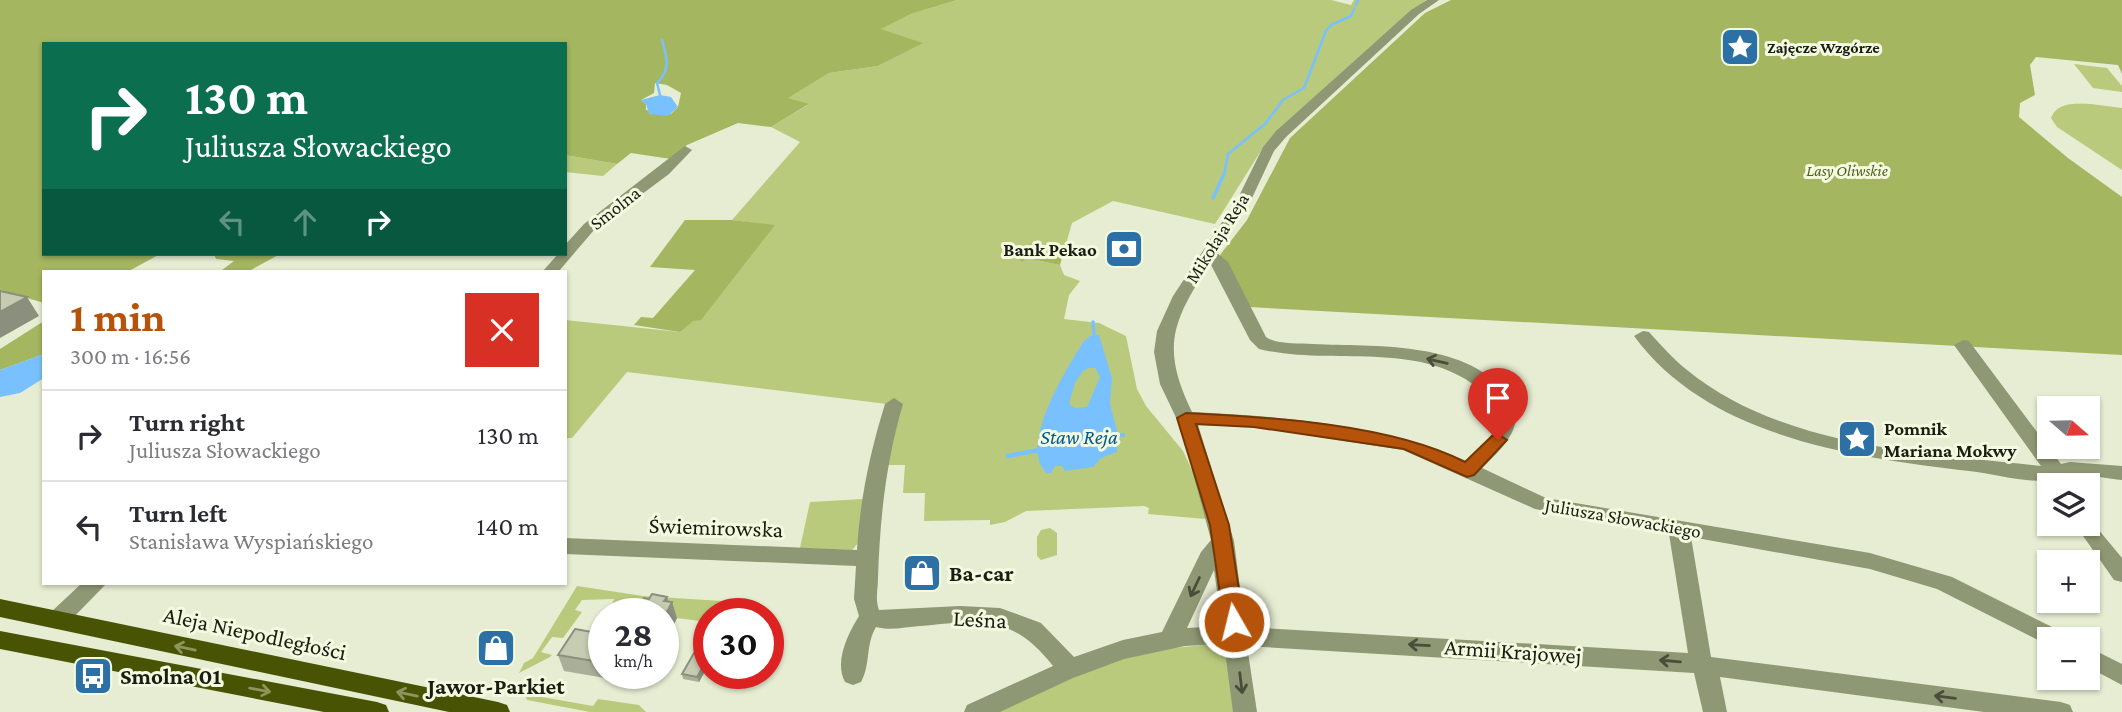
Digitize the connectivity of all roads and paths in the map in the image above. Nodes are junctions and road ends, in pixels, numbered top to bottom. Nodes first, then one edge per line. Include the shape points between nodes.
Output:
1 (1434, 0) edge
2 (685, 150) dead end
3 (567, 252) edge
4 (1207, 254) junction
5 (564, 256) edge
6 (552, 270) edge
7 (1193, 276) junction
8 (1228, 278) junction
9 (1643, 336) dead end
10 (1963, 345) dead end
11 (894, 404) dead end
12 (1186, 418) junction
13 (1467, 471) junction
14 (2051, 473) edge
15 (2122, 473) edge
16 (2037, 474) edge
17 (2100, 474) edge
18 (1679, 529) junction
19 (2094, 536) edge
20 (1223, 541) junction
21 (567, 547) edge
22 (866, 558) junction
23 (2122, 574) edge
24 (94, 585) edge
25 (0, 608) edge
26 (871, 617) junction
27 (57, 620) junction
28 (2037, 629) edge
29 (1236, 636) junction
30 (1171, 637) junction
31 (0, 640) edge
32 (2100, 662) edge
33 (1703, 665) junction
34 (1070, 669) junction
35 (2122, 674) edge
36 (853, 675) dead end
37 (377, 712) edge
38 (498, 712) edge
39 (976, 712) edge
40 (1245, 712) edge
41 (1715, 712) edge
42 (2061, 712) edge

1 - 4 street, Mikołaja Reja via 1415,12 1282,134
2 - 3 street, Smolna via 589,227
4 - 7 street, Mikołaja Reja
4 - 8 street via 1220,262
5 - 6 street, Smolna
7 - 8 street
7 - 12 street, Mikołaja Reja via 1170,321 1163,352 1169,384
13 -> 8 street via 1498,440 1507,424 1507,410 1492,387 1469,370 1418,357 1265,345
9 - 16 street via 1660,358 1699,388 1760,420 1802,434 1890,452
10 - 14 street
11 - 22 street via 876,465
12 - 13 street, Juliusza Słowackiego via 1254,421 1406,444
12 - 20 street, Mikołaja Reja
13 - 18 street, Juliusza Słowackiego via 1542,505
15 - 17 street
18 - 28 street, Juliusza Słowackiego via 1870,561 1978,598
18 - 33 street
19 - 23 street
20 - 29 street, Mikołaja Reja
20 -> 30 street via 1212,552
21 - 22 street, Świemirowska
22 - 26 street via 864,604
24 - 27 street
25 - 27 main road, Aleja Niepodległości
26 - 34 street, Leśna via 994,615 1014,620 1040,634
26 - 36 street via 857,639
38 -> 27 main road, Aleja Niepodległości
29 - 30 street, Armii Krajowej
33 -> 29 street, Armii Krajowej
29 -> 40 street, Mikołaja Reja
30 - 34 street, Armii Krajowej via 1125,647
31 -> 37 main road
32 - 35 street
33 - 41 street
42 -> 33 street, Armii Krajowej
34 - 39 street, Armii Krajowej

